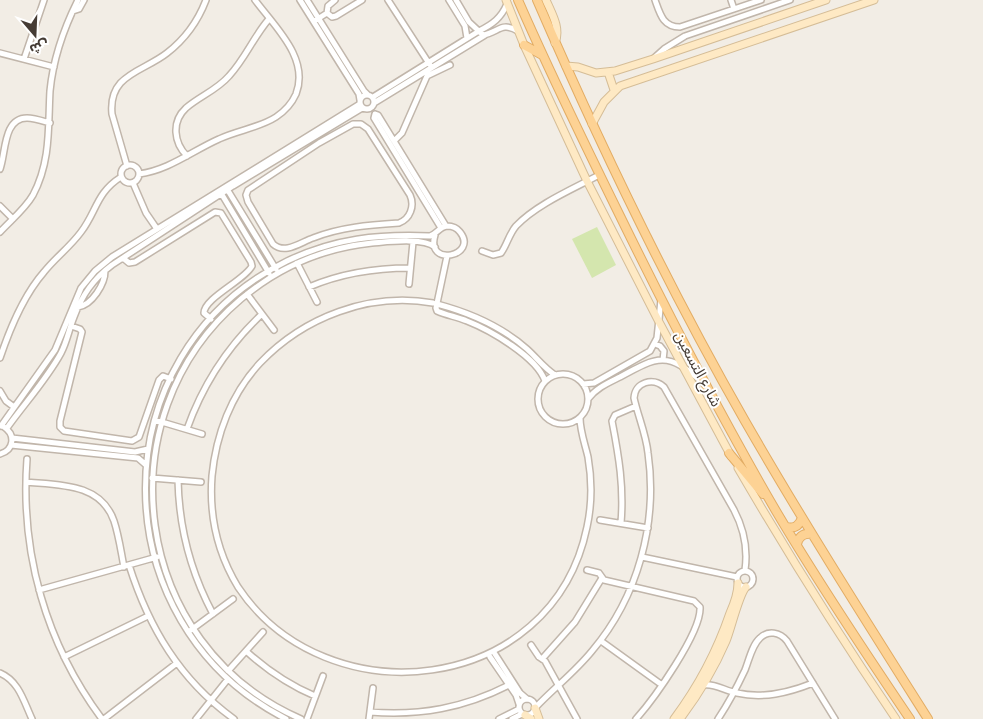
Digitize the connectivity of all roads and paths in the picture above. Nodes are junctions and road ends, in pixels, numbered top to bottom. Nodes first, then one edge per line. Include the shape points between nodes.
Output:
1 (44, 0) edge
2 (78, 0) edge
3 (84, 0) edge
4 (206, 0) edge
5 (255, 0) edge
6 (300, 0) edge
7 (307, 0) edge
8 (334, 0) edge
9 (362, 0) edge
10 (388, 0) edge
11 (449, 0) edge
12 (456, 0) edge
13 (518, 0) edge
14 (537, 0) edge
15 (546, 0) edge
16 (655, 0) edge
17 (731, 0) edge
18 (761, 0) edge
19 (790, 0) edge
20 (826, 0) edge
21 (874, 0) edge
22 (506, 2) edge
23 (734, 9) junction
24 (73, 11) junction
25 (327, 13) junction
26 (501, 16) junction
27 (269, 19) junction
28 (316, 20) junction
29 (505, 27) junction
30 (322, 30) junction
31 (479, 31) junction
32 (518, 31) junction
33 (485, 35) junction
34 (467, 38) junction
35 (555, 43) junction
36 (524, 45) junction
37 (0, 53) edge
38 (542, 55) junction
39 (653, 59) junction
40 (24, 60) junction
41 (450, 64) dead end
42 (430, 65) junction
43 (566, 66) junction
44 (54, 67) junction
45 (608, 72) junction
46 (614, 90) junction
47 (372, 98) junction
48 (360, 104) junction
49 (50, 123) junction
50 (592, 124) junction
51 (394, 141) junction
52 (295, 148) junction
53 (300, 155) junction
54 (187, 156) junction
55 (127, 166) junction
56 (0, 169) edge
57 (139, 174) junction
58 (600, 175) junction
59 (121, 177) junction
60 (587, 181) junction
61 (133, 183) junction
62 (226, 188) junction
63 (220, 192) junction
64 (0, 206) edge
65 (198, 206) junction
66 (13, 219) junction
67 (184, 219) junction
68 (443, 227) junction
69 (157, 228) junction
70 (190, 228) junction
71 (348, 228) junction
72 (0, 232) edge
73 (246, 233) junction
74 (435, 235) junction
75 (237, 239) junction
76 (351, 240) junction
77 (413, 242) junction
78 (435, 247) junction
79 (482, 251) dead end
80 (447, 256) junction
81 (123, 258) junction
82 (297, 263) junction
83 (410, 268) junction
84 (277, 270) junction
85 (105, 271) junction
86 (270, 274) junction
87 (409, 284) dead end
88 (309, 287) junction
89 (247, 294) junction
90 (661, 300) junction
91 (318, 302) dead end
92 (435, 304) junction
93 (78, 307) junction
94 (262, 314) junction
95 (211, 319) junction
96 (658, 320) junction
97 (71, 326) junction
98 (274, 330) dead end
99 (655, 344) junction
100 (650, 351) junction
101 (0, 358) edge
102 (654, 360) junction
103 (663, 360) junction
104 (635, 361) junction
105 (638, 367) junction
106 (683, 368) junction
107 (555, 376) junction
108 (171, 379) junction
109 (545, 381) junction
110 (583, 384) junction
111 (707, 387) junction
112 (0, 391) edge
113 (588, 399) junction
114 (636, 406) junction
115 (14, 407) junction
116 (580, 418) junction
117 (155, 420) junction
118 (162, 422) junction
119 (574, 422) junction
120 (2, 426) edge
121 (186, 430) junction
122 (202, 434) dead end
123 (100, 436) junction
124 (12, 438) junction
125 (584, 440) junction
126 (11, 445) junction
127 (99, 448) junction
128 (148, 449) junction
129 (730, 453) junction
130 (0, 454) edge
131 (27, 459) dead end
132 (146, 465) junction
133 (152, 478) junction
134 (178, 480) junction
135 (26, 482) junction
136 (201, 482) dead end
137 (777, 512) junction
138 (802, 518) junction
139 (600, 520) dead end
140 (621, 523) junction
141 (786, 527) junction
142 (648, 528) junction
143 (812, 534) junction
144 (797, 544) junction
145 (160, 556) junction
146 (642, 557) junction
147 (154, 558) junction
148 (127, 566) junction
149 (587, 570) dead end
150 (745, 570) junction
151 (602, 578) junction
152 (737, 580) junction
153 (631, 587) junction
154 (746, 587) junction
155 (39, 590) junction
156 (233, 599) dead end
157 (213, 614) junction
158 (148, 616) junction
159 (191, 630) junction
160 (263, 632) dead end
161 (601, 640) junction
162 (531, 645) dead end
163 (299, 650) dead end
164 (246, 651) junction
165 (493, 656) junction
166 (64, 657) junction
167 (312, 658) dead end
168 (542, 659) junction
169 (177, 663) junction
170 (326, 664) dead end
171 (477, 664) dead end
172 (228, 671) junction
173 (0, 673) edge
174 (709, 675) junction
175 (323, 676) dead end
176 (228, 679) junction
177 (813, 683) junction
178 (508, 685) junction
179 (662, 685) junction
180 (713, 685) junction
181 (558, 686) junction
182 (703, 686) junction
183 (373, 688) dead end
184 (733, 692) junction
185 (547, 694) junction
186 (315, 696) junction
187 (528, 699) junction
188 (211, 700) junction
189 (536, 707) junction
190 (370, 712) junction
191 (523, 712) edge
192 (32, 719) edge
193 (103, 719) edge
194 (196, 719) edge
195 (234, 719) edge
196 (286, 719) edge
197 (301, 719) edge
198 (307, 719) edge
199 (369, 719) edge
200 (499, 719) edge
201 (512, 719) edge
202 (539, 719) edge
203 (577, 719) edge
204 (636, 719) edge
205 (674, 719) edge
206 (680, 719) edge
207 (718, 719) edge
208 (835, 719) edge
209 (896, 719) edge
210 (910, 719) edge
211 (928, 719) edge

1 - 40 street
2 - 24 street
3 - 24 street via 79,9
4 - 55 street via 176,46 155,62 126,76 114,93 112,114
5 - 27 street
6 - 28 street
7 - 28 street
8 - 25 street
9 - 25 street via 334,16
10 - 42 street
11 - 34 street via 466,26
12 - 31 street via 469,22
13 - 38 main road, شارع التسعين
14 - 35 main road, شارع التسعين
15 - 35 street via 558,33
16 - 23 street via 664,21 674,27
17 - 23 street
18 - 23 street
19 - 39 street via 685,36
20 - 39 street
21 - 46 street
22 - 26 street
22 - 32 street
24 - 44 street
25 - 28 street
26 - 29 street
26 - 31 street
27 - 54 street via 229,76 182,113 176,126 176,139
27 - 54 street via 297,60 300,79 295,97 276,117 221,138
28 - 30 street
29 - 32 street
29 - 33 street
30 - 47 street
30 - 48 street via 359,94
31 - 33 street
31 - 34 street
32 - 36 street
33 - 42 street
34 - 42 street
35 - 43 main road, شارع التسعين
36 - 38 main road
36 - 60 street
37 - 40 street
38 - 58 main road, شارع التسعين
39 - 45 street
40 - 44 street
41 - 51 street via 427,76 402,133
42 - 47 street
43 - 45 street
43 - 50 main road, شارع التسعين
44 - 49 street
45 - 46 street
46 - 50 street
47 - 48 street via 363,96
47 - 48 street via 369,109
48 - 52 street
48 - 62 street
49 - 56 street via 26,118 12,124 7,132
49 - 66 street via 48,151 41,177 30,200
50 - 138 main road, شارع التسعين via 680,300 748,427
51 - 68 street
51 - 68 street via 378,114 374,114
52 - 53 street
52 - 62 street
53 - 71 street via 246,193 273,244 285,249
53 - 71 street via 353,124 361,124 368,129 410,195 410,215 401,222
54 - 57 street via 160,169
55 - 57 street via 136,168
55 - 59 street
57 - 61 street
58 - 60 street
58 - 90 main road, شارع التسعين
59 - 61 street
59 - 101 street via 107,187 81,233 36,282 16,317
60 - 79 street via 524,219 500,253 493,255
60 - 96 street
61 - 69 street via 146,213
62 - 63 street
62 - 84 street
63 - 65 street
63 - 73 street
64 - 66 street
65 - 67 street
65 - 69 street
66 - 72 street
67 - 70 street
67 - 81 street
68 - 74 street
68 - 80 street via 456,228 464,240 459,252
69 - 115 street via 106,261 86,282 74,302 55,350
70 - 75 street via 218,211
70 - 81 street via 133,263
71 - 76 street
73 - 75 street
73 - 86 street
74 - 76 street via 376,236
74 - 78 street
75 - 95 street via 251,262 251,268 204,308 204,313
76 - 84 street via 313,251
77 - 78 street
77 - 82 street via 351,246
77 - 83 street
78 - 80 street
80 - 92 street
81 - 85 street
82 - 84 street
82 - 88 street
83 - 87 street
83 - 88 street via 356,272
84 - 86 street
85 - 93 street via 89,287
85 - 93 street via 91,301
86 - 89 street
86 - 95 street via 234,297
88 - 91 street
89 - 94 street
89 - 118 street via 215,325 195,351 178,380
90 - 96 street
90 - 111 main road, شارع التسعين
92 - 107 street via 466,312 499,328
92 - 109 street via 438,312 474,324 505,341 534,365
92 - 163 street via 416,301 363,305 342,310 304,327 271,351 257,366 224,420 217,442 211,490 215,527 223,557 254,611 274,632
93 - 97 street
94 - 98 street
94 - 121 street via 216,367
95 - 108 street via 188,348
96 - 99 street
96 - 106 street
97 - 120 street via 57,360
97 - 123 street via 82,332 60,427 64,432
99 - 100 street
99 - 103 street via 664,351
100 - 102 street
100 - 104 street
102 - 103 street
102 - 105 street
103 - 106 street
104 - 105 street
104 - 110 street via 594,382
105 - 113 street via 597,390
106 - 111 street
106 - 129 street
107 - 109 street
107 - 110 street via 567,374
108 - 117 street
108 - 123 street via 165,376 159,380 136,440
109 - 119 street via 538,398 541,412 553,423 564,425
110 - 113 street
111 - 137 main road, شارع التسعين
112 - 115 street
113 - 116 street
114 - 140 street via 615,415 612,421 621,473
114 - 142 street via 650,466
114 - 150 street via 634,394 641,384 652,381 664,387 738,517 745,539
115 - 120 street
116 - 119 street
116 - 125 street
117 - 118 street
117 - 128 street
118 - 121 street
118 - 133 street
119 - 125 street
120 - 124 street
121 - 122 street
123 - 127 street
124 - 126 street
124 - 127 street
125 - 165 street via 591,490 587,526 577,560 544,614 525,633
126 - 130 street
126 - 132 street via 136,458
127 - 128 street via 135,452
128 - 132 street
129 - 137 main road
129 - 209 street via 780,540
131 - 135 street
132 - 147 street via 146,518
133 - 134 street
133 - 145 street via 153,518
134 - 136 street
134 - 157 street via 186,549
135 - 148 street via 76,487 96,496 114,520
135 - 155 street via 28,536
137 - 141 main road, شارع التسعين
138 - 141 main road via 794,527
138 - 143 main road, شارع التسعين
139 - 140 street
140 - 142 street
141 - 144 main road, شارع التسعين
142 - 146 street
143 - 144 main road via 800,536
143 - 211 main road, شارع التسعين
144 - 210 main road, شارع التسعين
145 - 147 street
145 - 159 street
146 - 152 street
146 - 153 street
147 - 148 street
147 - 159 street via 168,596
148 - 155 street
148 - 158 street
149 - 151 street
150 - 152 street
150 - 154 street via 754,578
151 - 153 street
151 - 168 street via 575,622
152 - 154 street
152 - 205 street via 733,606 716,650
153 - 161 street
153 - 179 street via 692,600 700,607 688,641
154 - 174 street
155 - 166 street
156 - 157 street
157 - 159 street
158 - 166 street
158 - 169 street
159 - 172 street
159 - 176 street via 207,657
160 - 164 street
161 - 179 street
161 - 181 street
162 - 168 street
164 - 172 street
164 - 186 street via 271,673
165 - 171 street
165 - 178 street
165 - 187 street
166 - 193 street
167 - 170 street
168 - 181 street
169 - 188 street
169 - 193 street
172 - 197 street via 262,698
173 - 192 street via 18,688
174 - 180 street
174 - 182 street
175 - 186 street
176 - 188 street
176 - 196 street via 256,702
177 - 184 street via 768,695
177 - 184 street via 788,641 778,634 769,633 756,642
177 - 208 street
178 - 190 street via 476,700 442,710 406,714
178 - 191 street
179 - 204 street
180 - 182 street
180 - 184 street
181 - 185 street
181 - 203 street
182 - 206 street
183 - 190 street
184 - 207 street
185 - 187 street
185 - 189 street
186 - 198 street
187 - 189 street
187 - 191 street
188 - 194 street
188 - 195 street
189 - 191 street via 532,714
189 - 202 street
190 - 199 street
191 - 200 street
191 - 201 street

